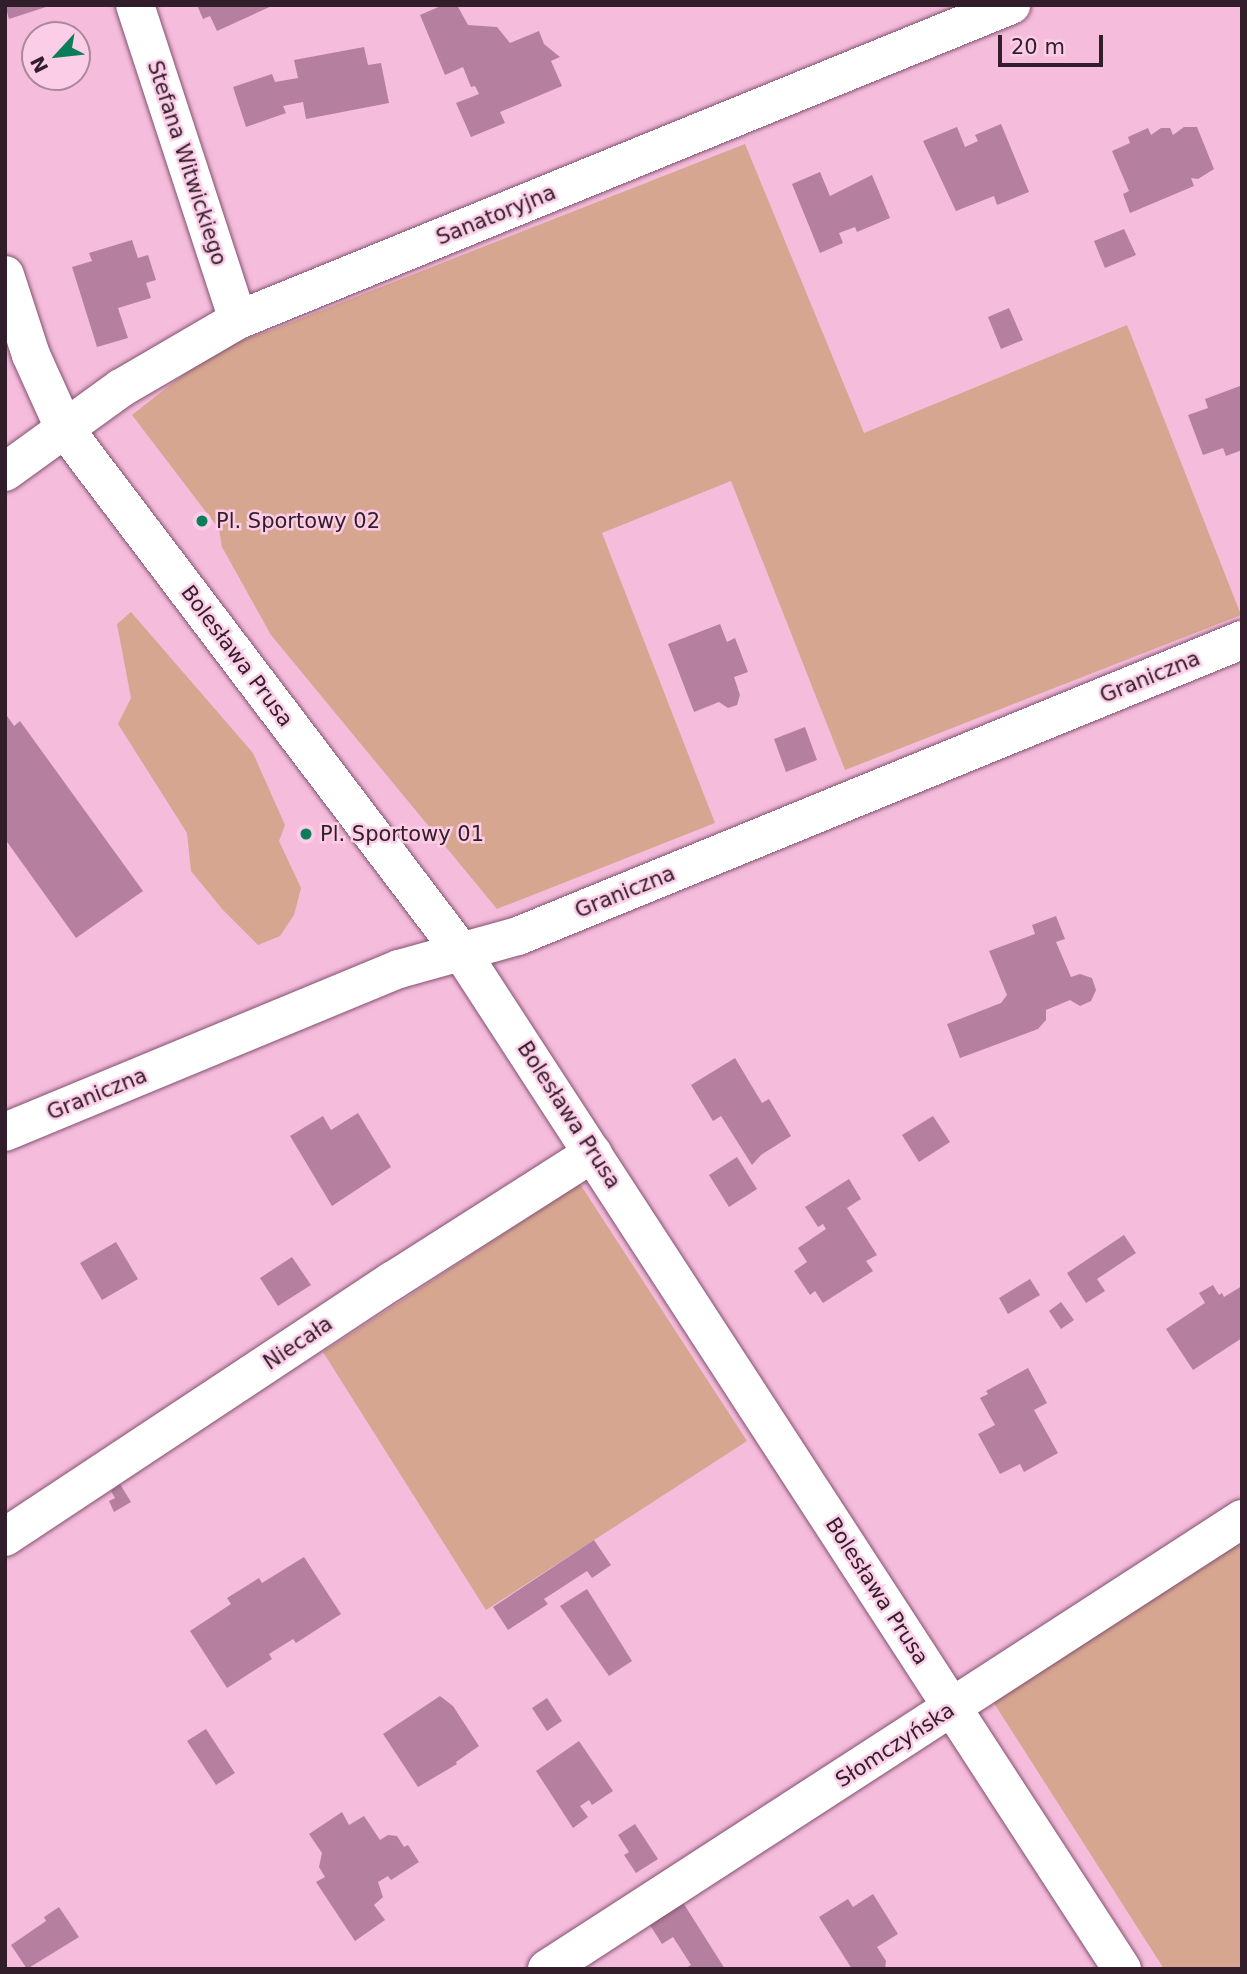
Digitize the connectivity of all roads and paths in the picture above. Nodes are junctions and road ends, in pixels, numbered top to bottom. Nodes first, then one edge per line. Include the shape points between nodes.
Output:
1 (135, 5) edge
2 (1011, 5) edge
3 (5, 275) edge
4 (238, 320) junction
5 (64, 428) junction
6 (5, 472) edge
7 (1242, 640) edge
8 (460, 950) junction
9 (5, 1132) edge
10 (593, 1153) junction
11 (1242, 1519) edge
12 (5, 1537) edge
13 (953, 1708) junction
14 (547, 1969) edge
15 (1122, 1969) edge

1 - 4 street, Stefana Witwickiego
2 - 4 street, Sanatoryjna
3 - 5 street, Bolesława Prusa via 31,355
4 - 5 street, Sanatoryjna via 121,388
5 - 6 street, Sanatoryjna
5 - 8 street, Bolesława Prusa
7 - 8 street, Graniczna via 518,936
8 - 9 street, Graniczna via 399,969
8 - 10 street, Bolesława Prusa
10 - 12 street, Niecała via 392,1280
10 - 13 street, Bolesława Prusa
11 - 13 street, Słomczyńska
13 - 14 street, Słomczyńska
13 - 15 street, Bolesława Prusa

